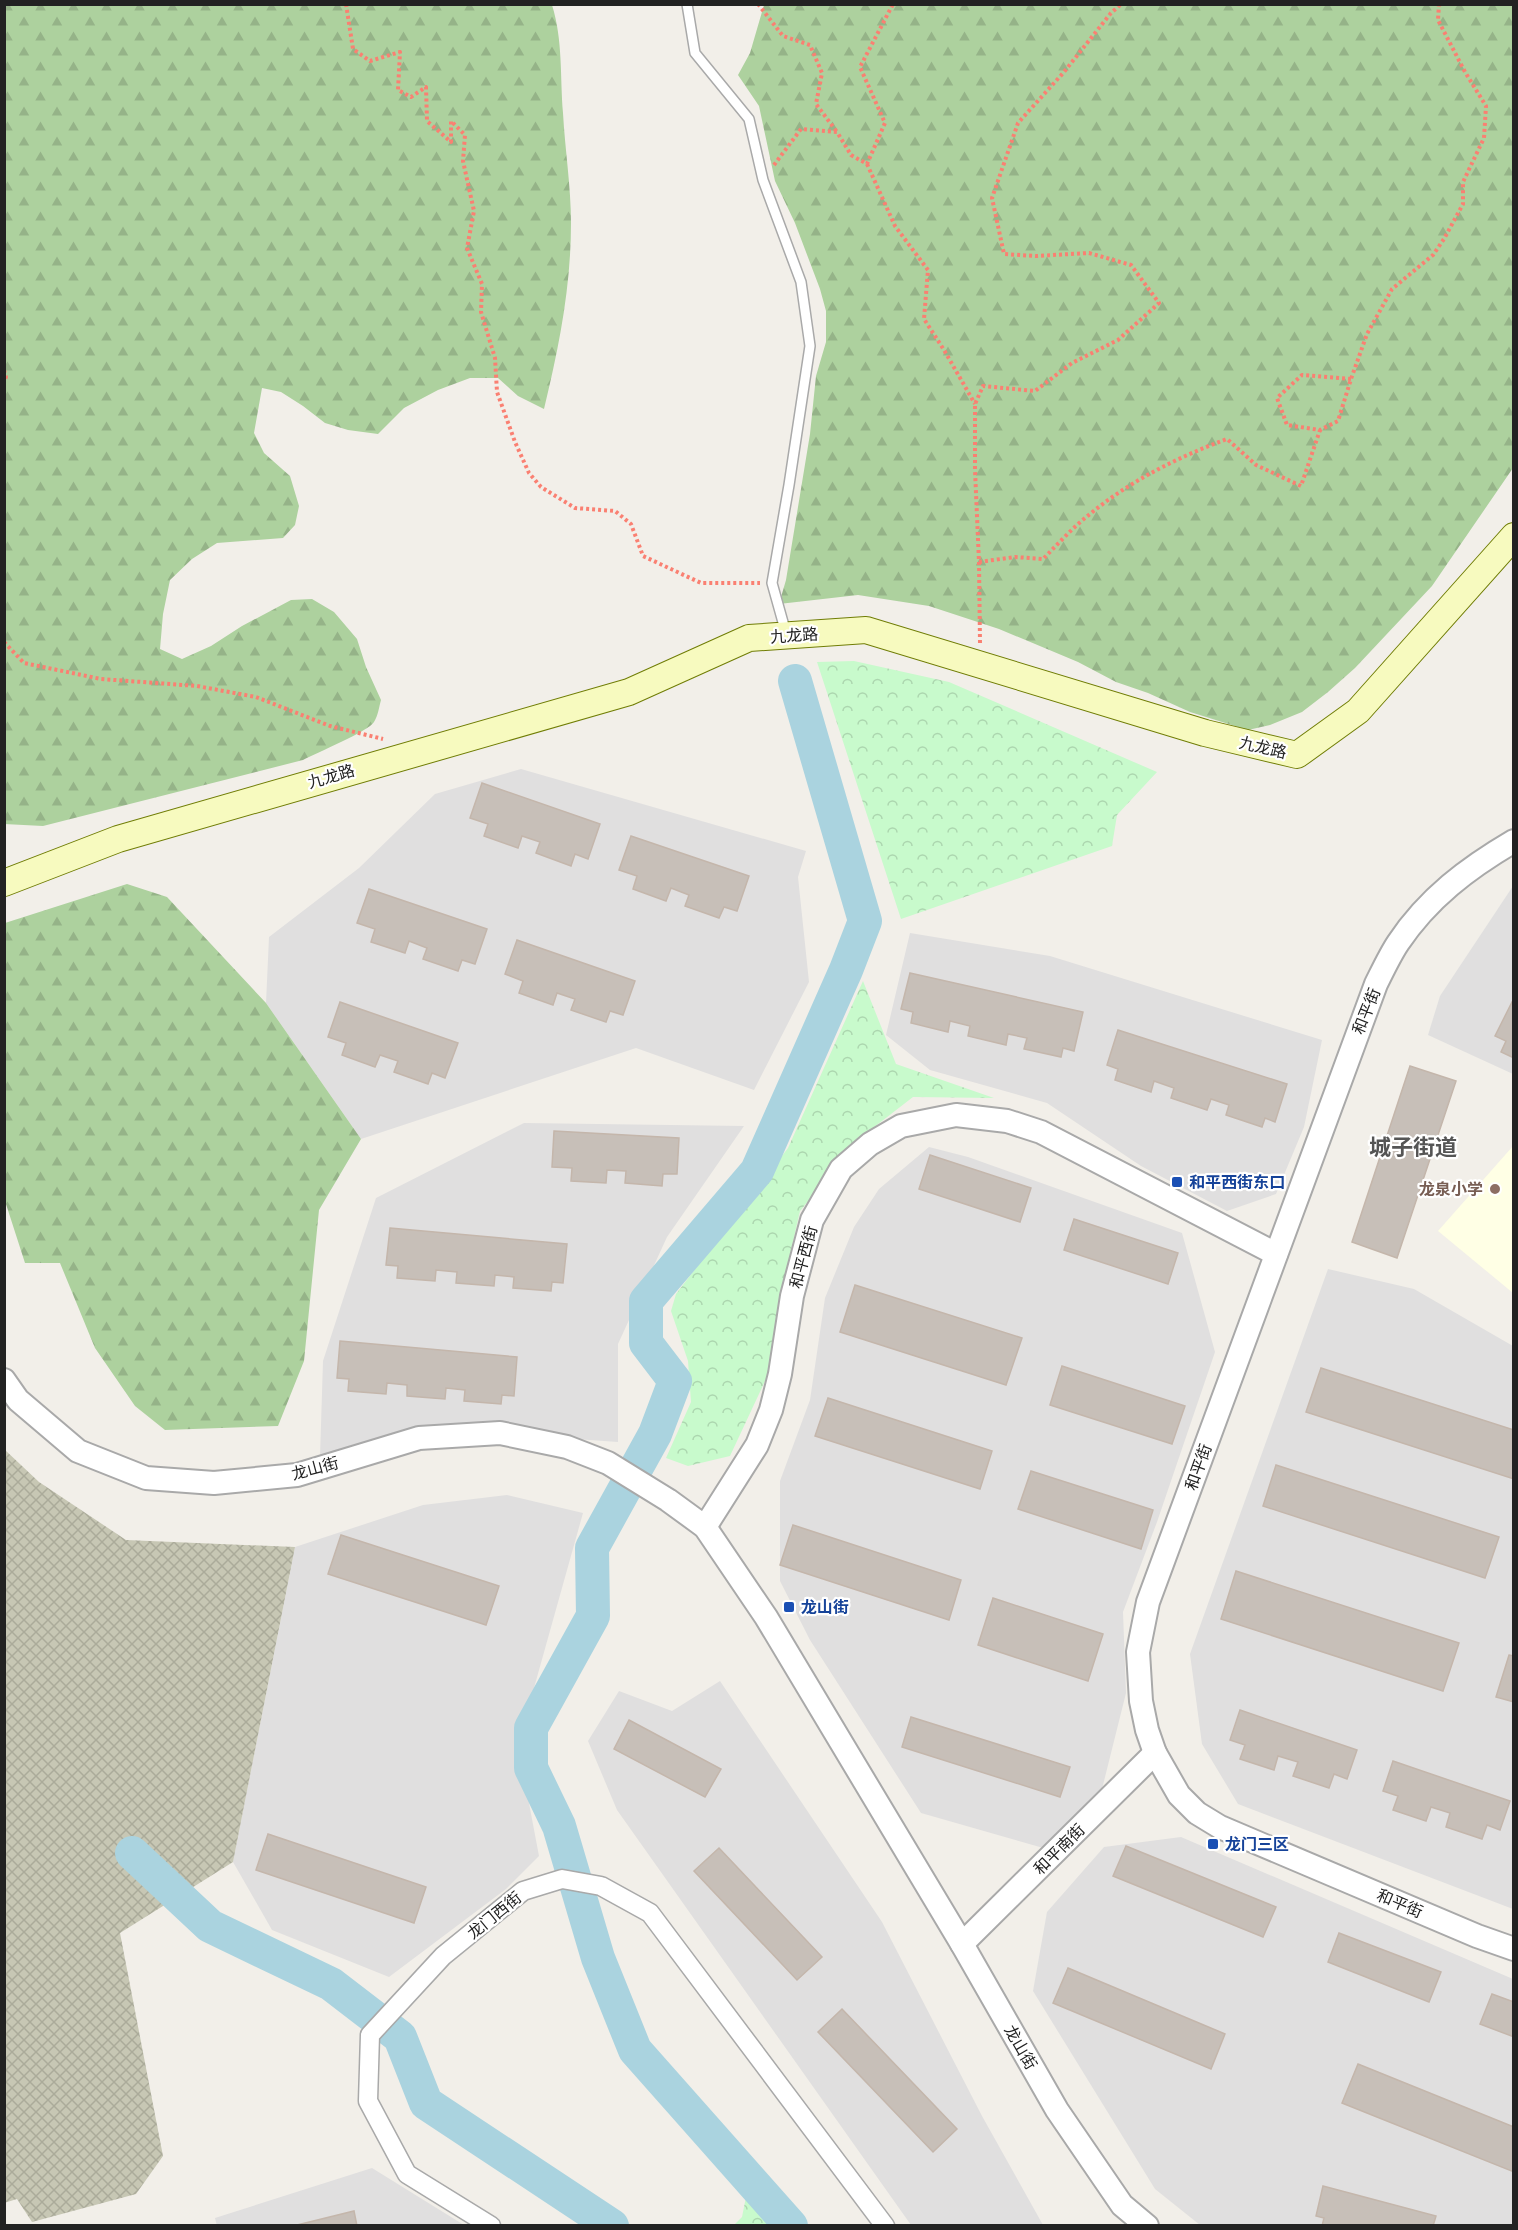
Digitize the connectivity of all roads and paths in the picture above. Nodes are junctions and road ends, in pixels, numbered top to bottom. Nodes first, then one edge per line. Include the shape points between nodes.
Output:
1 (346, 4) edge
2 (687, 4) edge
3 (758, 4) edge
4 (893, 4) edge
5 (1121, 4) edge
6 (1439, 4) edge
7 (837, 132) junction
8 (867, 164) junction
9 (763, 180) junction
10 (4, 370) edge
11 (1351, 379) junction
12 (4, 382) edge
13 (975, 404) junction
14 (1320, 430) junction
15 (1514, 536) edge
16 (979, 561) junction
17 (772, 583) junction
18 (786, 636) junction
19 (4, 642) edge
20 (980, 665) junction
21 (386, 740) dead end
22 (1514, 841) edge
23 (4, 883) edge
24 (1276, 1254) junction
25 (4, 1380) edge
26 (705, 1527) junction
27 (1155, 1753) junction
28 (962, 1944) junction
29 (1514, 1949) edge
30 (491, 2226) edge
31 (885, 2226) edge
32 (1147, 2226) edge

1 - 17 path via 353,49 370,61 400,52 398,90 411,97 426,87 427,121 451,142 451,121 465,135 463,161 474,211 467,248 482,284 481,312 495,358 497,392 529,473 540,487 574,508 615,511 631,524 643,556 701,583
2 - 9 lane via 695,53 749,119
3 - 7 path via 783,36 810,45 822,73 816,104
4 - 8 path via 860,67 885,123
5 - 13 path via 1018,123 992,198 1004,254 1089,253 1131,264 1159,303 1118,340 1072,363 1035,391 983,386
6 - 11 path via 1438,20 1486,106 1484,138 1464,182 1463,204 1444,239 1433,255 1392,289 1367,334
7 - 8 path via 851,155
7 - 9 path via 801,129
8 - 13 path via 895,226 928,270 924,319
9 - 17 lane via 801,282 810,346
10 - 12 path
11 - 14 path via 1338,421
11 - 14 path via 1302,375 1277,399 1287,425
13 - 16 path
14 - 16 path via 1301,486 1256,465 1227,439 1165,465 1120,490 1043,559
15 - 20 main road, 九龙路 via 1358,711 1297,755 1205,734
16 - 20 path
17 - 18 lane
18 - 20 main road, 九龙路 via 866,630
18 - 23 main road, 九龙路 via 749,639 628,692 118,839
19 - 21 path via 24,663 101,679 197,686 256,697 330,726
22 - 24 street, 和平街 via 1462,874 1429,903 1398,943 1372,994
24 - 26 street, 和平西街 via 1041,1132 1007,1121 956,1115 901,1126 870,1144 841,1169 813,1220 792,1296 771,1410 757,1445
24 - 27 street, 和平街 via 1148,1602 1138,1652 1142,1701
25 - 26 street, 龙山街 via 18,1400 78,1451 146,1478 214,1483 297,1475 419,1438 500,1433 567,1447 608,1463
26 - 28 street, 龙山街 via 761,1609
27 - 28 street, 和平南街
27 - 29 street, 和平街 via 1179,1795 1197,1813 1220,1827
28 - 32 street, 龙山街 via 1057,2110 1122,2205
30 - 31 street, 龙门西街 via 407,2174 368,2101 370,2035 443,1956 523,1891 562,1879 601,1886 651,1913

